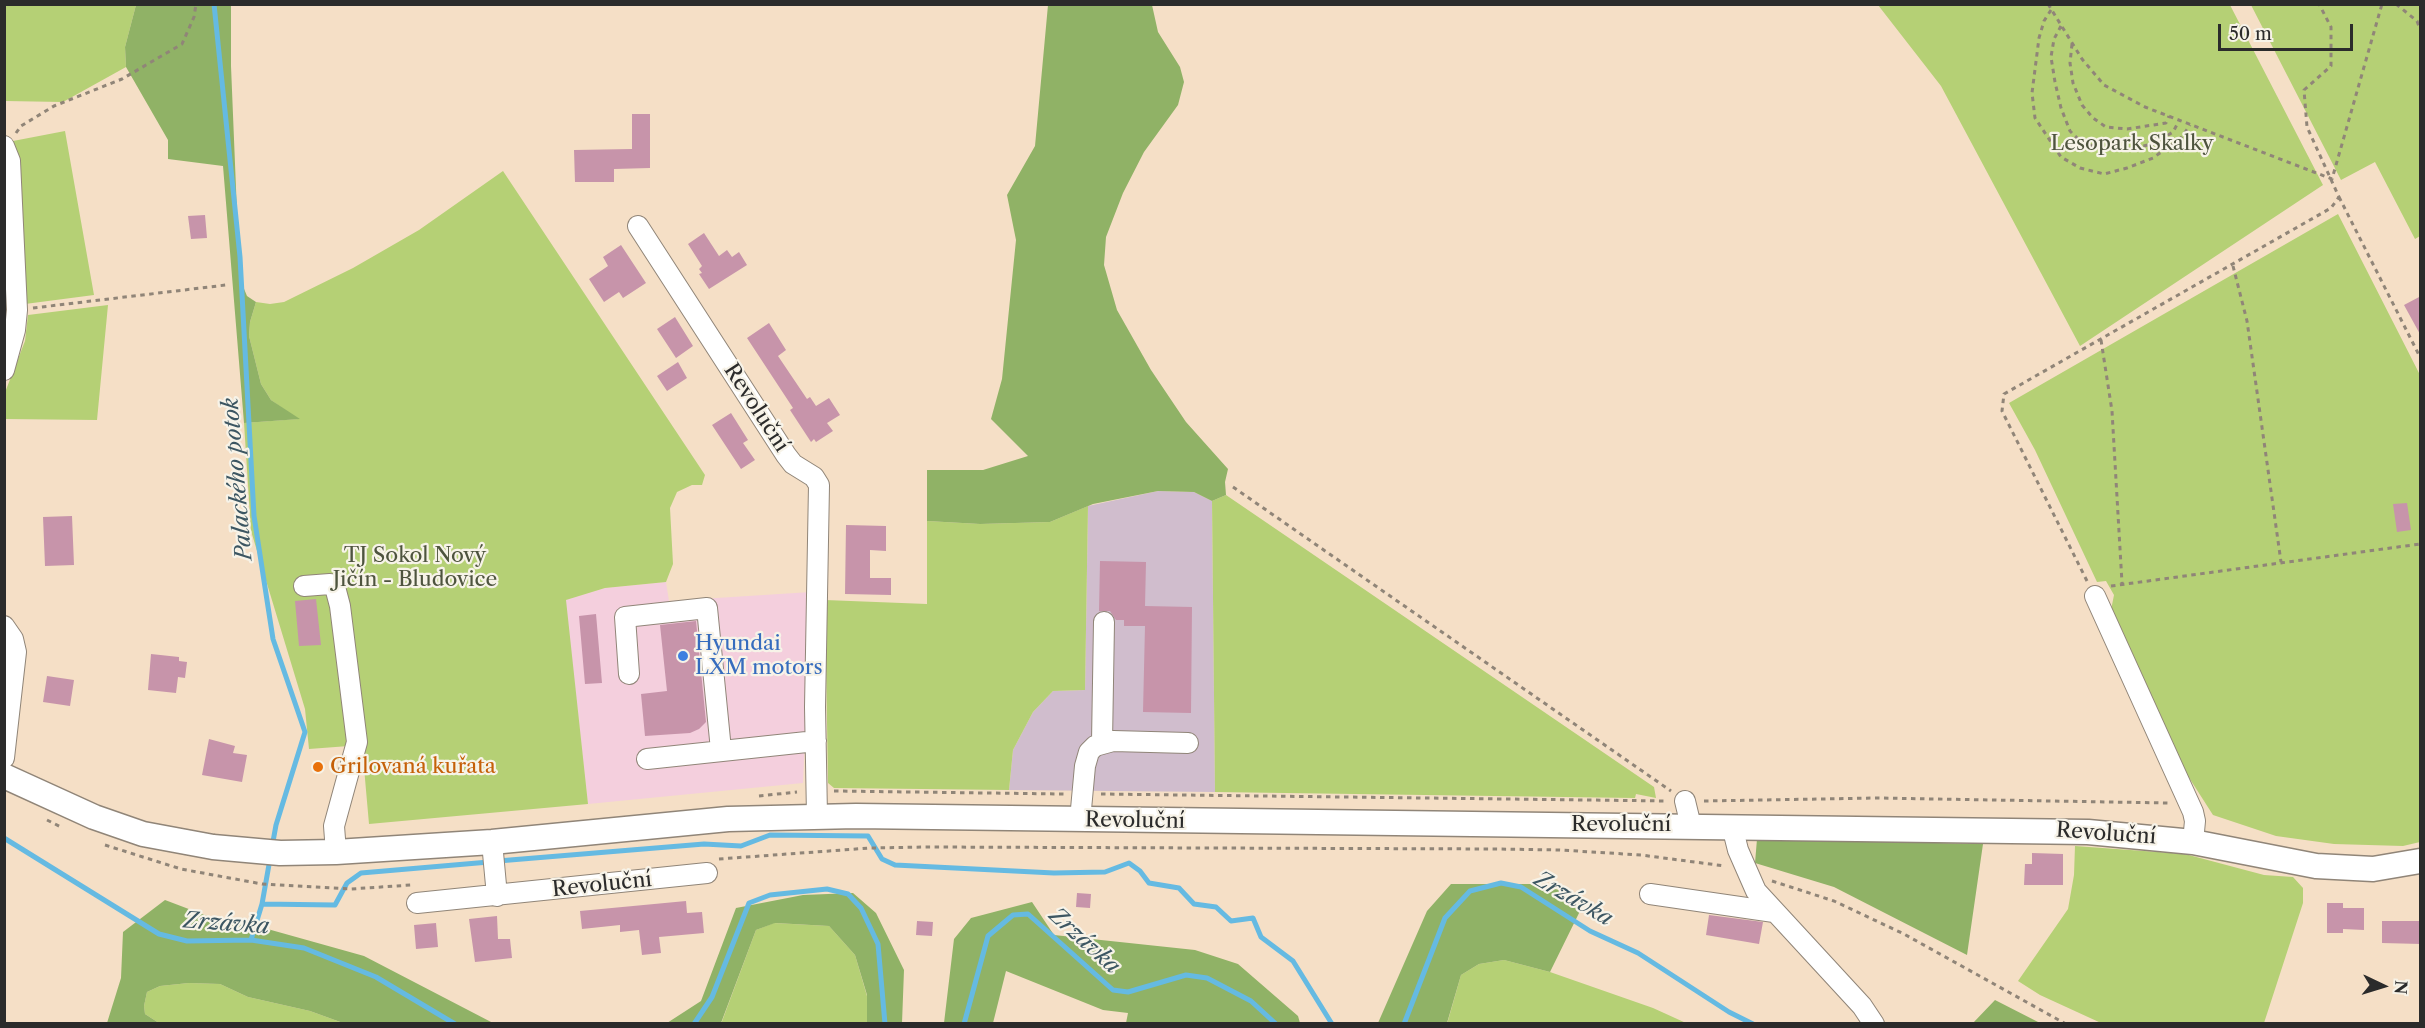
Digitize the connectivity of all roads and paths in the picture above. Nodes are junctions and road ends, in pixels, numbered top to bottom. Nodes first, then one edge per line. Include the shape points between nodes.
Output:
1 (196, 4) edge
2 (2048, 4) edge
3 (2319, 4) edge
4 (2382, 4) edge
5 (2396, 4) edge
6 (2051, 10) junction
7 (2061, 26) junction
8 (2421, 29) edge
9 (2072, 42) junction
10 (2169, 116) junction
11 (2179, 120) junction
12 (2190, 125) junction
13 (5, 146) edge
14 (2332, 179) junction
15 (2339, 196) junction
16 (638, 226) dead end
17 (2233, 266) junction
18 (226, 285) dead end
19 (17, 310) junction
20 (2101, 340) junction
21 (2421, 357) edge
22 (4, 370) edge
23 (1233, 487) dead end
24 (2421, 544) edge
25 (2281, 562) junction
26 (304, 586) dead end
27 (2095, 596) joint
28 (1104, 622) dead end
29 (4, 626) edge
30 (630, 674) dead end
31 (816, 741) junction
32 (1102, 742) junction
33 (1188, 743) dead end
34 (721, 750) junction
35 (4, 758) edge
36 (647, 759) dead end
37 (4, 776) edge
38 (1685, 801) junction
39 (1644, 802) dead end
40 (2189, 803) junction
41 (817, 816) junction
42 (1080, 820) junction
43 (1680, 826) junction
44 (1732, 826) junction
45 (2193, 842) junction
46 (870, 848) dead end
47 (328, 853) junction
48 (493, 855) junction
49 (2421, 861) edge
50 (1747, 872) junction
51 (707, 873) dead end
52 (261, 884) dead end
53 (351, 889) dead end
54 (1650, 894) dead end
55 (497, 896) junction
56 (417, 903) dead end
57 (1774, 912) junction
58 (1874, 1023) edge
59 (2066, 1023) edge

1 - 13 path via 182,44 122,79 54,106 21,126
2 - 6 path
3 - 14 path via 2331,27 2331,66 2304,90 2307,127
4 - 14 path
5 - 8 path
6 - 7 path
6 - 12 path via 2038,38 2032,93 2034,118 2061,157 2080,168 2104,174 2153,158
7 - 9 path
7 - 11 path via 2051,57 2055,82 2070,131 2081,142 2103,149 2153,144 2173,132
9 - 10 path via 2104,85
9 - 10 path via 2073,83 2082,105 2093,118 2106,127 2127,129 2166,123
10 - 11 path
11 - 12 path
12 - 14 path
13 - 19 street via 10,161
14 - 15 path
15 - 17 path via 2331,208
15 - 21 path
16 - 31 street, Revoluční via 788,459 817,481
17 - 20 path
17 - 25 path via 2247,321
18 - 19 path
19 - 22 street
20 - 25 path via 2112,411 2121,583
20 - 27 path via 2004,394 2002,411
23 - 38 path
24 - 25 path
26 - 47 street via 335,587 357,742
27 - 40 street
28 - 32 street
29 - 35 street via 16,652
30 - 34 street via 625,617 707,608
31 - 34 street
31 - 41 street, Revoluční
32 - 33 street
32 - 42 street via 1089,752 1087,759
34 - 36 street
37 - 47 main road, Revoluční via 94,817 143,834 213,848
38 - 39 path
38 - 40 path via 1877,798
38 - 43 street
40 - 45 street via 2195,819
41 - 42 main road, Revoluční
41 - 48 main road, Revoluční via 681,823
42 - 43 main road, Revoluční
43 - 44 main road, Revoluční
44 - 45 main road, Revoluční via 2088,831
44 - 50 street
45 - 49 main road, Revoluční via 2316,866 2373,869
46 - 50 path via 1560,850 1711,863
47 - 48 main road, Revoluční
48 - 55 street
50 - 57 street via 1756,891
50 - 59 path via 1834,901 1904,934
51 - 55 street, Revoluční
52 - 53 path
54 - 57 street
55 - 56 street, Revoluční
57 - 58 street

